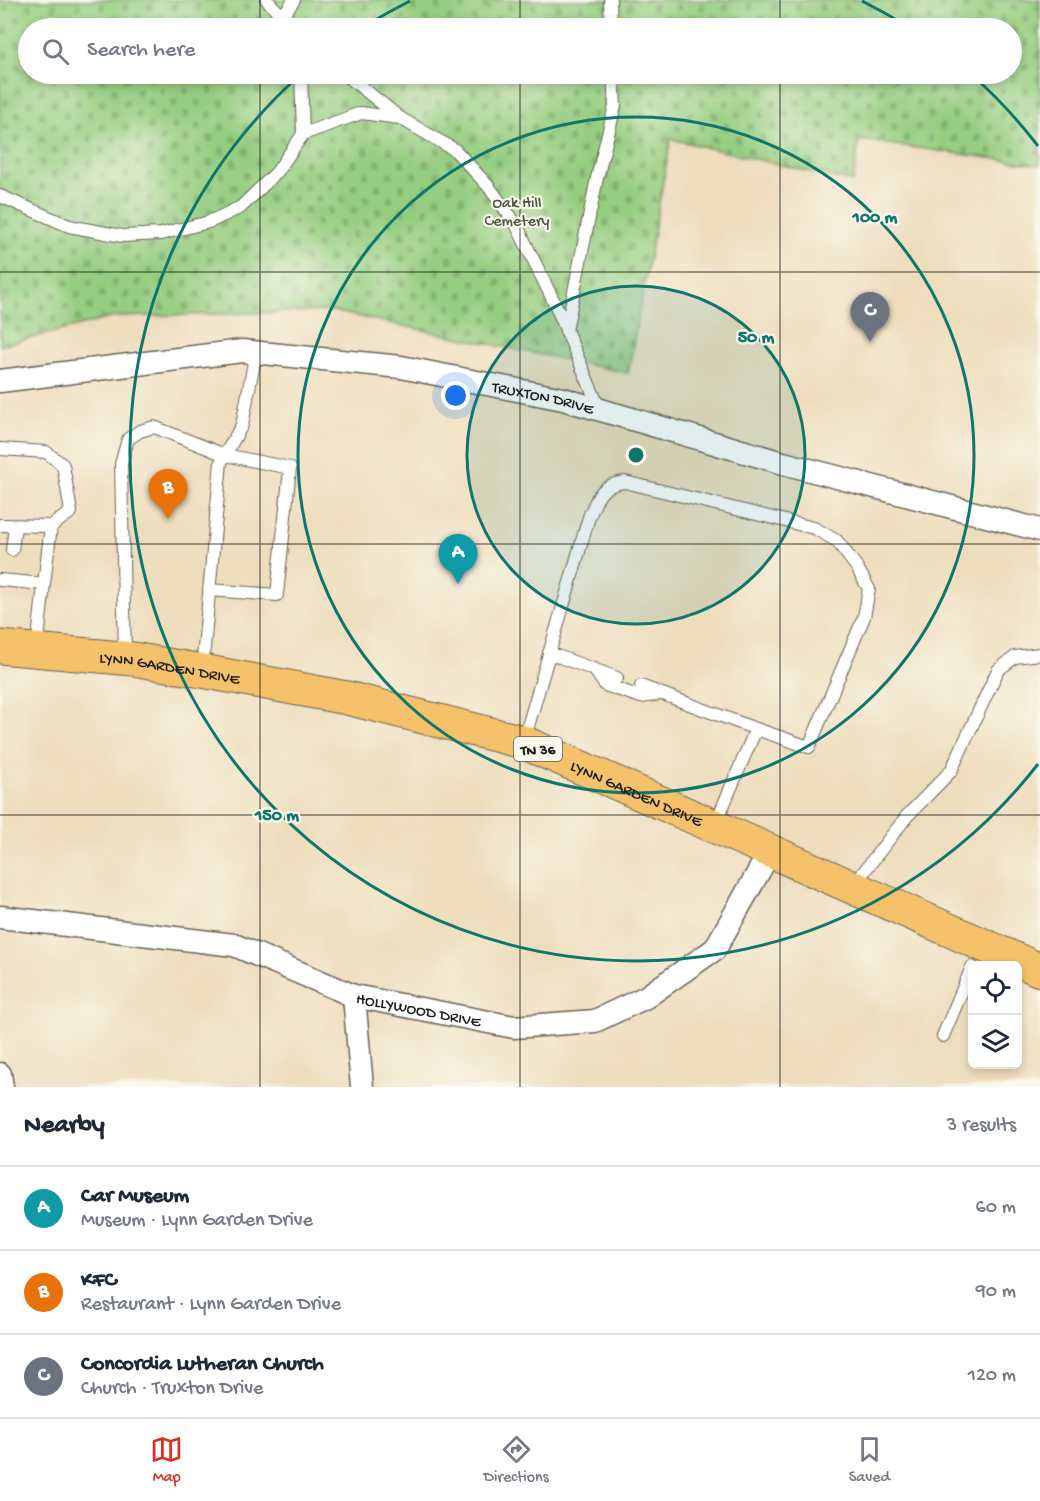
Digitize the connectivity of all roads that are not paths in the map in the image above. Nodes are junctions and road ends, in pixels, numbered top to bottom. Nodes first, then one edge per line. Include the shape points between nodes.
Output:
1 (267, 0) edge
2 (294, 0) edge
3 (610, 0) edge
4 (282, 17) joint
5 (611, 18) edge
6 (301, 84) edge
7 (358, 84) edge
8 (614, 84) edge
9 (400, 118) junction
10 (303, 134) junction
11 (0, 196) edge
12 (566, 331) junction
13 (256, 352) junction
14 (0, 381) edge
15 (600, 410) junction
16 (0, 449) edge
17 (225, 455) junction
18 (0, 525) edge
19 (15, 526) junction
20 (51, 526) junction
21 (1040, 530) edge
22 (12, 550) dead end
23 (7, 579) edge
24 (44, 584) junction
25 (209, 591) junction
26 (0, 648) edge
27 (37, 651) junction
28 (549, 653) junction
29 (1040, 654) edge
30 (125, 658) junction
31 (594, 669) junction
32 (202, 671) junction
33 (617, 678) dead end
34 (641, 686) dead end
35 (662, 694) junction
36 (756, 729) junction
37 (523, 742) junction
38 (714, 826) junction
39 (771, 850) junction
40 (852, 887) junction
41 (0, 917) edge
42 (976, 959) edge
43 (1040, 970) edge
44 (354, 996) junction
45 (943, 1036) dead end
46 (0, 1074) edge
47 (2, 1087) edge
48 (362, 1087) edge

1 - 4 lane
2 - 4 lane
3 - 5 lane
6 - 10 lane
7 - 9 lane
8 - 12 lane via 615,106
9 - 10 lane via 361,113
9 - 12 lane via 455,150 489,187 516,224
10 - 11 lane via 277,172 241,207 209,222 161,234 122,236 69,226
12 - 15 lane
13 - 14 street, TRUXTON DRIVE
13 - 15 street, TRUXTON DRIVE via 401,367
13 - 17 lane via 242,425
15 - 21 street, TRUXTON DRIVE
16 - 20 lane via 46,452 63,465 71,512
17 - 25 lane via 221,462
17 - 25 lane via 290,468 277,595
17 - 30 lane via 154,427 128,439 121,464
18 - 19 lane
19 - 20 lane
19 - 22 lane
20 - 24 lane
23 - 24 lane
24 - 27 lane
25 - 32 lane
26 - 27 main road, LYNN GARDEN DRIVE / TN 36
27 - 30 main road, LYNN GARDEN DRIVE / TN 36
28 - 31 lane
28 - 36 lane via 589,517 598,495 611,484 625,482 814,528 837,541 861,574 869,589 864,618 809,747
28 - 37 lane
29 - 40 lane via 1016,657 998,670 951,771 907,816
30 - 32 main road, LYNN GARDEN DRIVE / TN 36
31 - 33 lane
31 - 35 lane via 605,685 641,697
32 - 37 main road, LYNN GARDEN DRIVE / TN 36 via 347,698
34 - 35 lane
35 - 36 lane
36 - 38 lane
37 - 38 main road, LYNN GARDEN DRIVE / TN 36
38 - 39 main road, LYNN GARDEN DRIVE / TN 36
39 - 40 main road, LYNN GARDEN DRIVE / TN 36
39 - 44 street, HOLLYWOOD DRIVE via 715,949 646,997 595,1021 514,1027
40 - 42 main road, LYNN GARDEN DRIVE / TN 36
41 - 44 street, HOLLYWOOD DRIVE via 234,945
42 - 43 main road, LYNN GARDEN DRIVE / TN 36
42 - 45 lane
44 - 48 street
46 - 47 street

